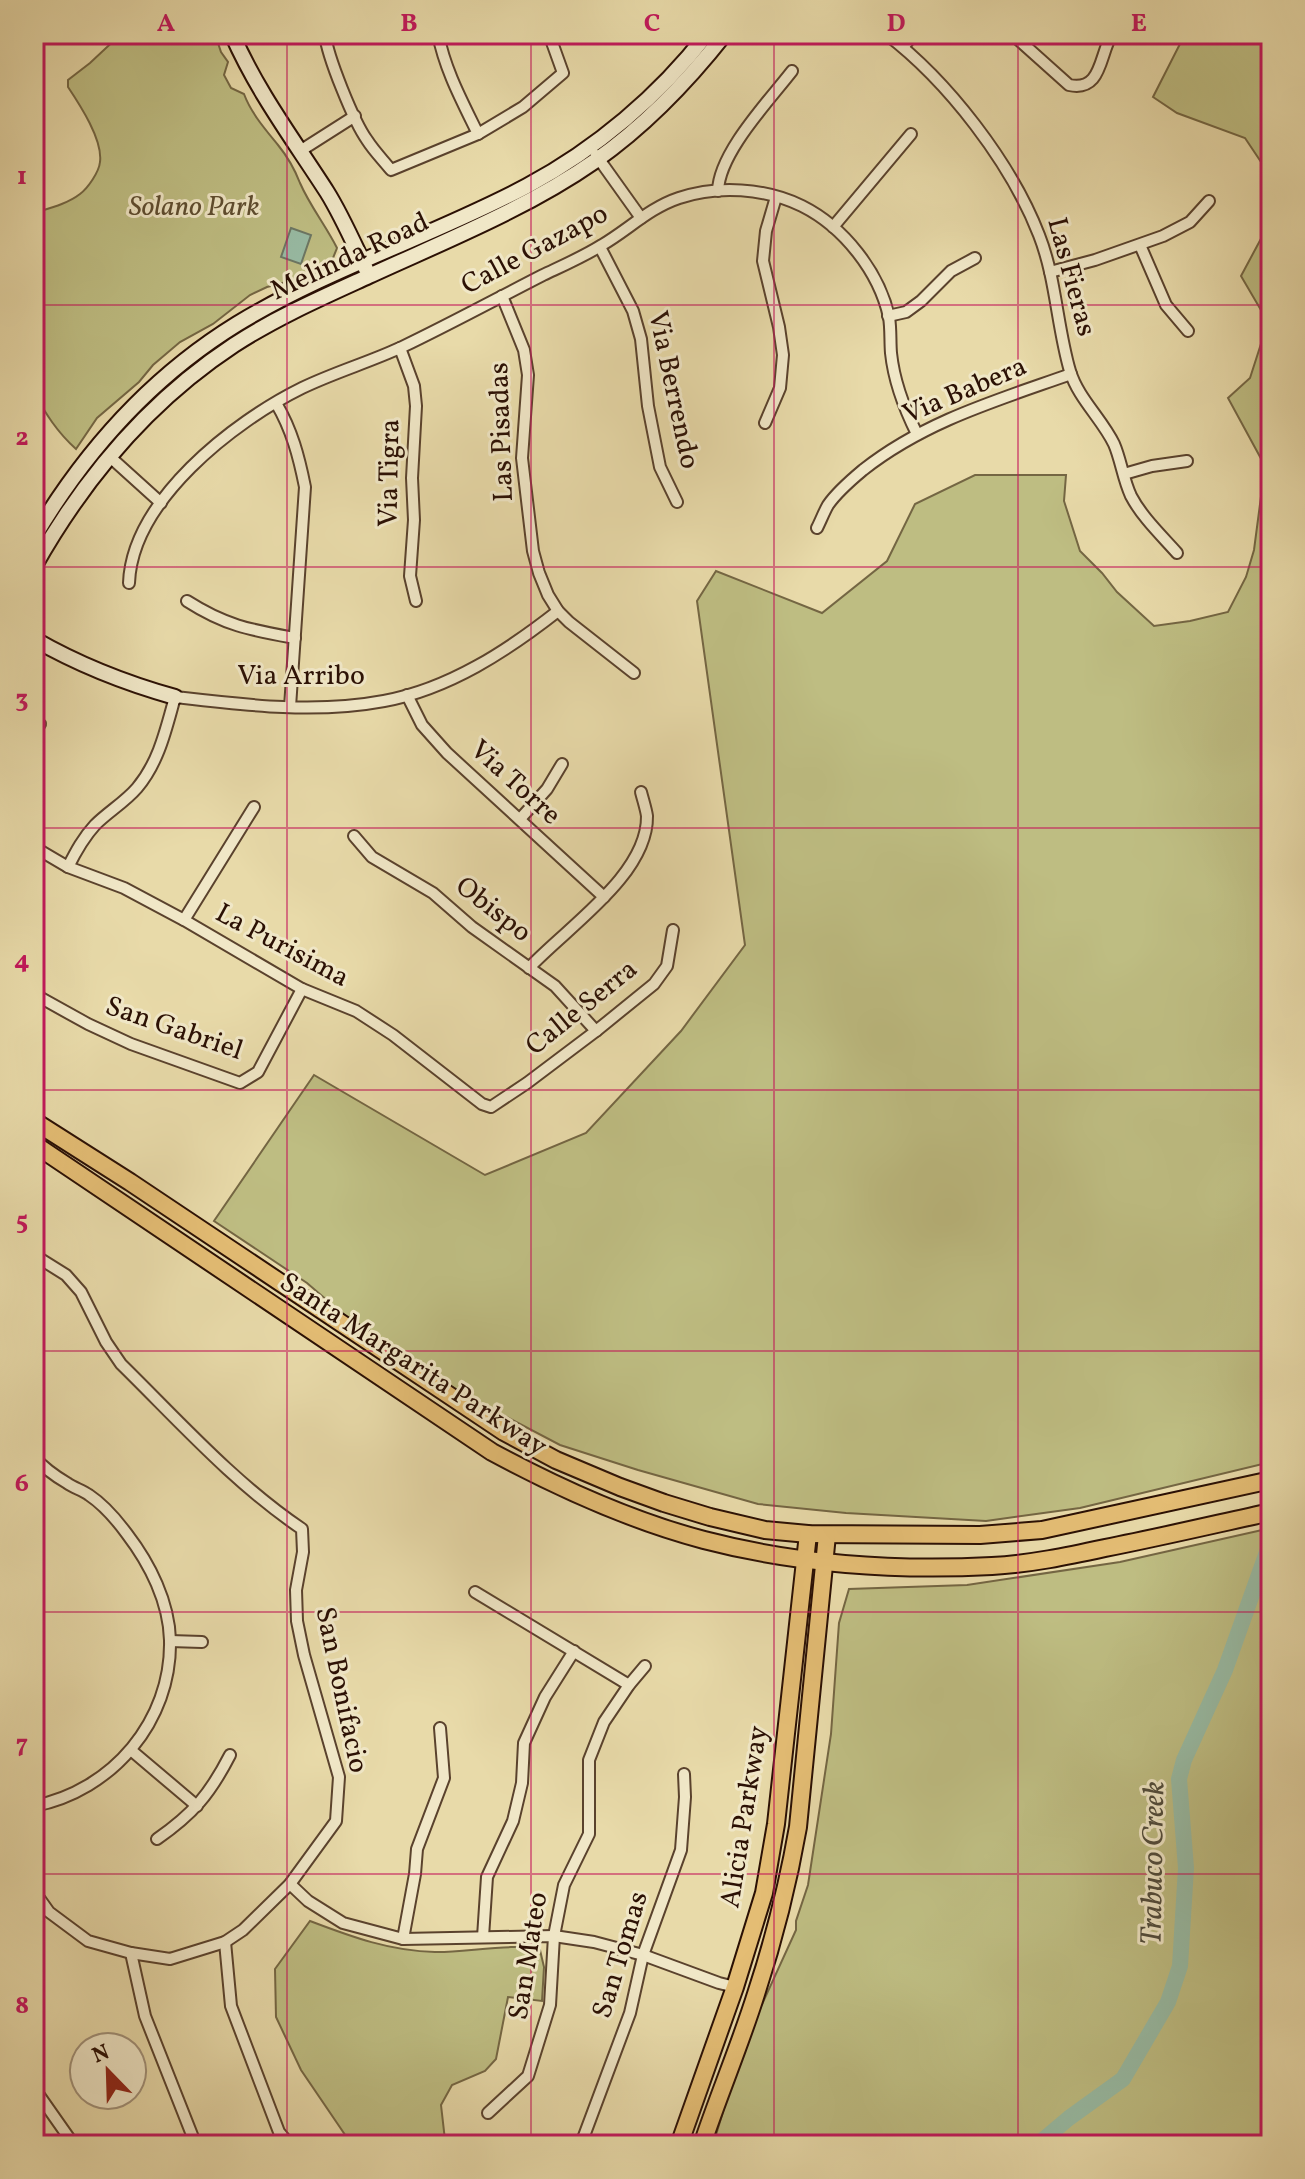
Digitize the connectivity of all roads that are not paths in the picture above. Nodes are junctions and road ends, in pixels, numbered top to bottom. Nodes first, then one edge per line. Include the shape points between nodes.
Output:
1 (232, 34) edge
2 (325, 34) edge
3 (438, 34) edge
4 (549, 34) edge
5 (707, 34) edge
6 (725, 34) edge
7 (886, 34) edge
8 (914, 34) edge
9 (1012, 34) edge
10 (1112, 34) edge
11 (903, 47) junction
12 (792, 71) dead end
13 (355, 116) junction
14 (478, 134) junction
15 (911, 134) dead end
16 (300, 151) junction
17 (594, 153) junction
18 (718, 191) junction
19 (776, 197) junction
20 (1209, 201) dead end
21 (641, 218) junction
22 (833, 227) junction
23 (1140, 245) junction
24 (600, 247) junction
25 (975, 258) dead end
26 (366, 269) junction
27 (1050, 272) junction
28 (502, 296) junction
29 (888, 316) junction
30 (1188, 331) dead end
31 (400, 348) junction
32 (1071, 374) junction
33 (276, 403) junction
34 (765, 423) dead end
35 (917, 434) junction
36 (109, 456) junction
37 (1187, 461) dead end
38 (1124, 474) junction
39 (677, 502) dead end
40 (161, 503) junction
41 (817, 528) dead end
42 (34, 537) edge
43 (1177, 553) dead end
44 (34, 567) edge
45 (129, 583) dead end
46 (187, 601) dead end
47 (416, 601) dead end
48 (558, 611) junction
49 (295, 638) junction
50 (34, 639) edge
51 (634, 673) dead end
52 (407, 695) junction
53 (175, 697) junction
54 (290, 707) junction
55 (562, 764) dead end
56 (641, 792) dead end
57 (254, 807) dead end
58 (520, 819) junction
59 (354, 836) dead end
60 (34, 847) edge
61 (68, 867) junction
62 (604, 897) junction
63 (184, 920) junction
64 (673, 930) dead end
65 (529, 968) junction
66 (302, 989) junction
67 (34, 994) edge
68 (596, 1031) junction
69 (494, 1106) joint
70 (39, 1124) edge
71 (34, 1143) edge
72 (34, 1255) edge
73 (34, 1457) edge
74 (1271, 1480) edge
75 (1271, 1512) edge
76 (808, 1534) junction
77 (827, 1535) junction
78 (804, 1560) junction
79 (824, 1561) junction
80 (475, 1592) dead end
81 (170, 1641) junction
82 (202, 1642) dead end
83 (574, 1651) junction
84 (645, 1666) dead end
85 (629, 1685) junction
86 (440, 1728) dead end
87 (132, 1751) junction
88 (230, 1755) dead end
89 (684, 1774) dead end
90 (34, 1806) edge
91 (197, 1806) junction
92 (157, 1839) dead end
93 (290, 1884) junction
94 (34, 1891) edge
95 (777, 1922) junction
96 (554, 1936) junction
97 (483, 1937) junction
98 (403, 1939) junction
99 (225, 1942) junction
100 (131, 1953) junction
101 (643, 1955) junction
102 (735, 1987) junction
103 (34, 2088) edge
104 (488, 2113) dead end
105 (712, 2117) junction
106 (74, 2145) edge
107 (196, 2145) edge
108 (290, 2145) edge
109 (579, 2145) edge
110 (679, 2145) edge
111 (702, 2145) edge

1 - 16 main road via 246,67
2 - 13 street
3 - 14 street via 450,76
4 - 14 street via 563,73 523,107
5 - 17 main road, Melinda Road
6 - 17 main road, Melinda Road via 664,102
7 - 11 street, Las Fieras
8 - 11 street
9 - 10 street via 1069,85 1081,88 1096,74
11 - 27 street, Las Fieras via 969,117 1009,175 1040,237
12 - 18 street via 730,152
13 - 14 street via 391,170
13 - 16 street
15 - 22 street
16 - 26 main road via 330,196
17 - 21 street
17 - 26 main road, Melinda Road via 518,207
18 - 19 street, Calle Gazapo
18 - 21 street, Calle Gazapo via 679,198
19 - 22 street, Calle Gazapo via 803,206
19 - 34 street via 763,261 783,355 780,388
20 - 23 street via 1190,222
21 - 24 street, Calle Gazapo
22 - 29 street, Calle Gazapo via 875,280
23 - 27 street
23 - 30 street via 1166,305
24 - 28 street, Calle Gazapo
24 - 39 street, Via Berrendo via 633,311 660,467
25 - 29 street via 951,271 906,312
26 - 36 main road, Melinda Road via 211,360
26 - 42 main road, Melinda Road via 256,313 171,372 93,450
27 - 32 street, Las Fieras
28 - 31 street, Calle Gazapo
28 - 48 street, Las Pisadas via 524,350 528,375 522,458 533,551
29 - 35 street, Calle Gazapo via 896,380
31 - 33 street, Calle Gazapo
31 - 47 street, Via Tigra via 416,406 410,576
32 - 35 street, Via Babera
32 - 38 street, Las Fieras via 1113,443
33 - 40 street, Calle Gazapo via 204,454
33 - 49 street via 288,424 305,487
35 - 41 street, Via Babera via 851,480 829,503
36 - 40 street
36 - 44 main road, Melinda Road
37 - 38 street
38 - 43 street, Las Fieras via 1145,516
40 - 45 street, Calle Gazapo via 130,562
46 - 49 street via 242,629
48 - 51 street, Las Pisadas
48 - 52 street, Via Arribo via 497,655
49 - 54 street
50 - 53 main road, Via Arribo via 97,671
52 - 54 street, Via Arribo via 335,707
52 - 58 street, Via Torre via 422,725 447,753
53 - 54 street, Via Arribo
53 - 61 street via 157,759 135,790 80,843
55 - 58 street
56 - 62 street via 647,815 638,853
57 - 63 street
58 - 62 street, Via Torre
59 - 65 street, Obispo via 372,857 433,893
60 - 61 street, La Purisima
61 - 63 street, La Purisima via 124,888
62 - 65 street
63 - 66 street, La Purisima
64 - 68 street, Calle Serra via 667,966 654,984
65 - 68 street, Obispo via 555,986
66 - 67 street, San Gabriel via 258,1072 240,1083 131,1044
66 - 69 street, La Purisima via 356,1011 482,1104
68 - 69 street, Calle Serra
70 - 71 street
70 - 76 main road, Santa Margarita Parkway via 504,1432 556,1460 710,1517
71 - 78 main road, Santa Margarita Parkway via 492,1452 547,1481 655,1524 703,1540
72 - 93 street, San Bonifacio via 66,1275 81,1292 121,1364 241,1483 302,1529 297,1621 339,1777 336,1821
73 - 81 street via 108,1510 129,1535 160,1593
74 - 77 main road, Santa Margarita Parkway via 1042,1530
75 - 79 main road, Santa Margarita Parkway via 1057,1558 994,1566
76 - 77 main road, Santa Margarita Parkway
76 - 78 main road, Alicia Parkway
77 - 79 main road, Alicia Parkway
78 - 79 main road, Santa Margarita Parkway
78 - 102 main road, Alicia Parkway via 776,1824 764,1893
79 - 95 main road, Alicia Parkway via 798,1827
80 - 83 street
81 - 82 street
81 - 87 street via 159,1704
83 - 85 street
83 - 97 street via 524,1743 513,1821 487,1877
84 - 85 street, San Mateo
85 - 96 street, San Mateo via 604,1722 589,1760 589,1834 564,1885
86 - 98 street via 444,1778 417,1849
87 - 90 street via 77,1792
87 - 91 street
88 - 91 street
89 - 101 street, San Tomas via 681,1850
91 - 92 street
93 - 98 street via 343,1923
93 - 99 street, San Bonifacio
94 - 100 street, San Bonifacio via 49,1912 88,1941
95 - 102 main road via 761,1937 749,1979
95 - 105 main road, Alicia Parkway
96 - 97 street
96 - 101 street
96 - 104 street, San Mateo via 550,2005 528,2076
97 - 98 street
99 - 100 street, San Bonifacio via 170,1959
99 - 108 street via 231,2006 279,2132
100 - 107 street via 145,2016
101 - 102 street
101 - 109 street, San Tomas via 630,2013
102 - 105 main road via 739,2008 709,2092
102 - 110 main road, Alicia Parkway
103 - 106 street
105 - 111 main road, Alicia Parkway

